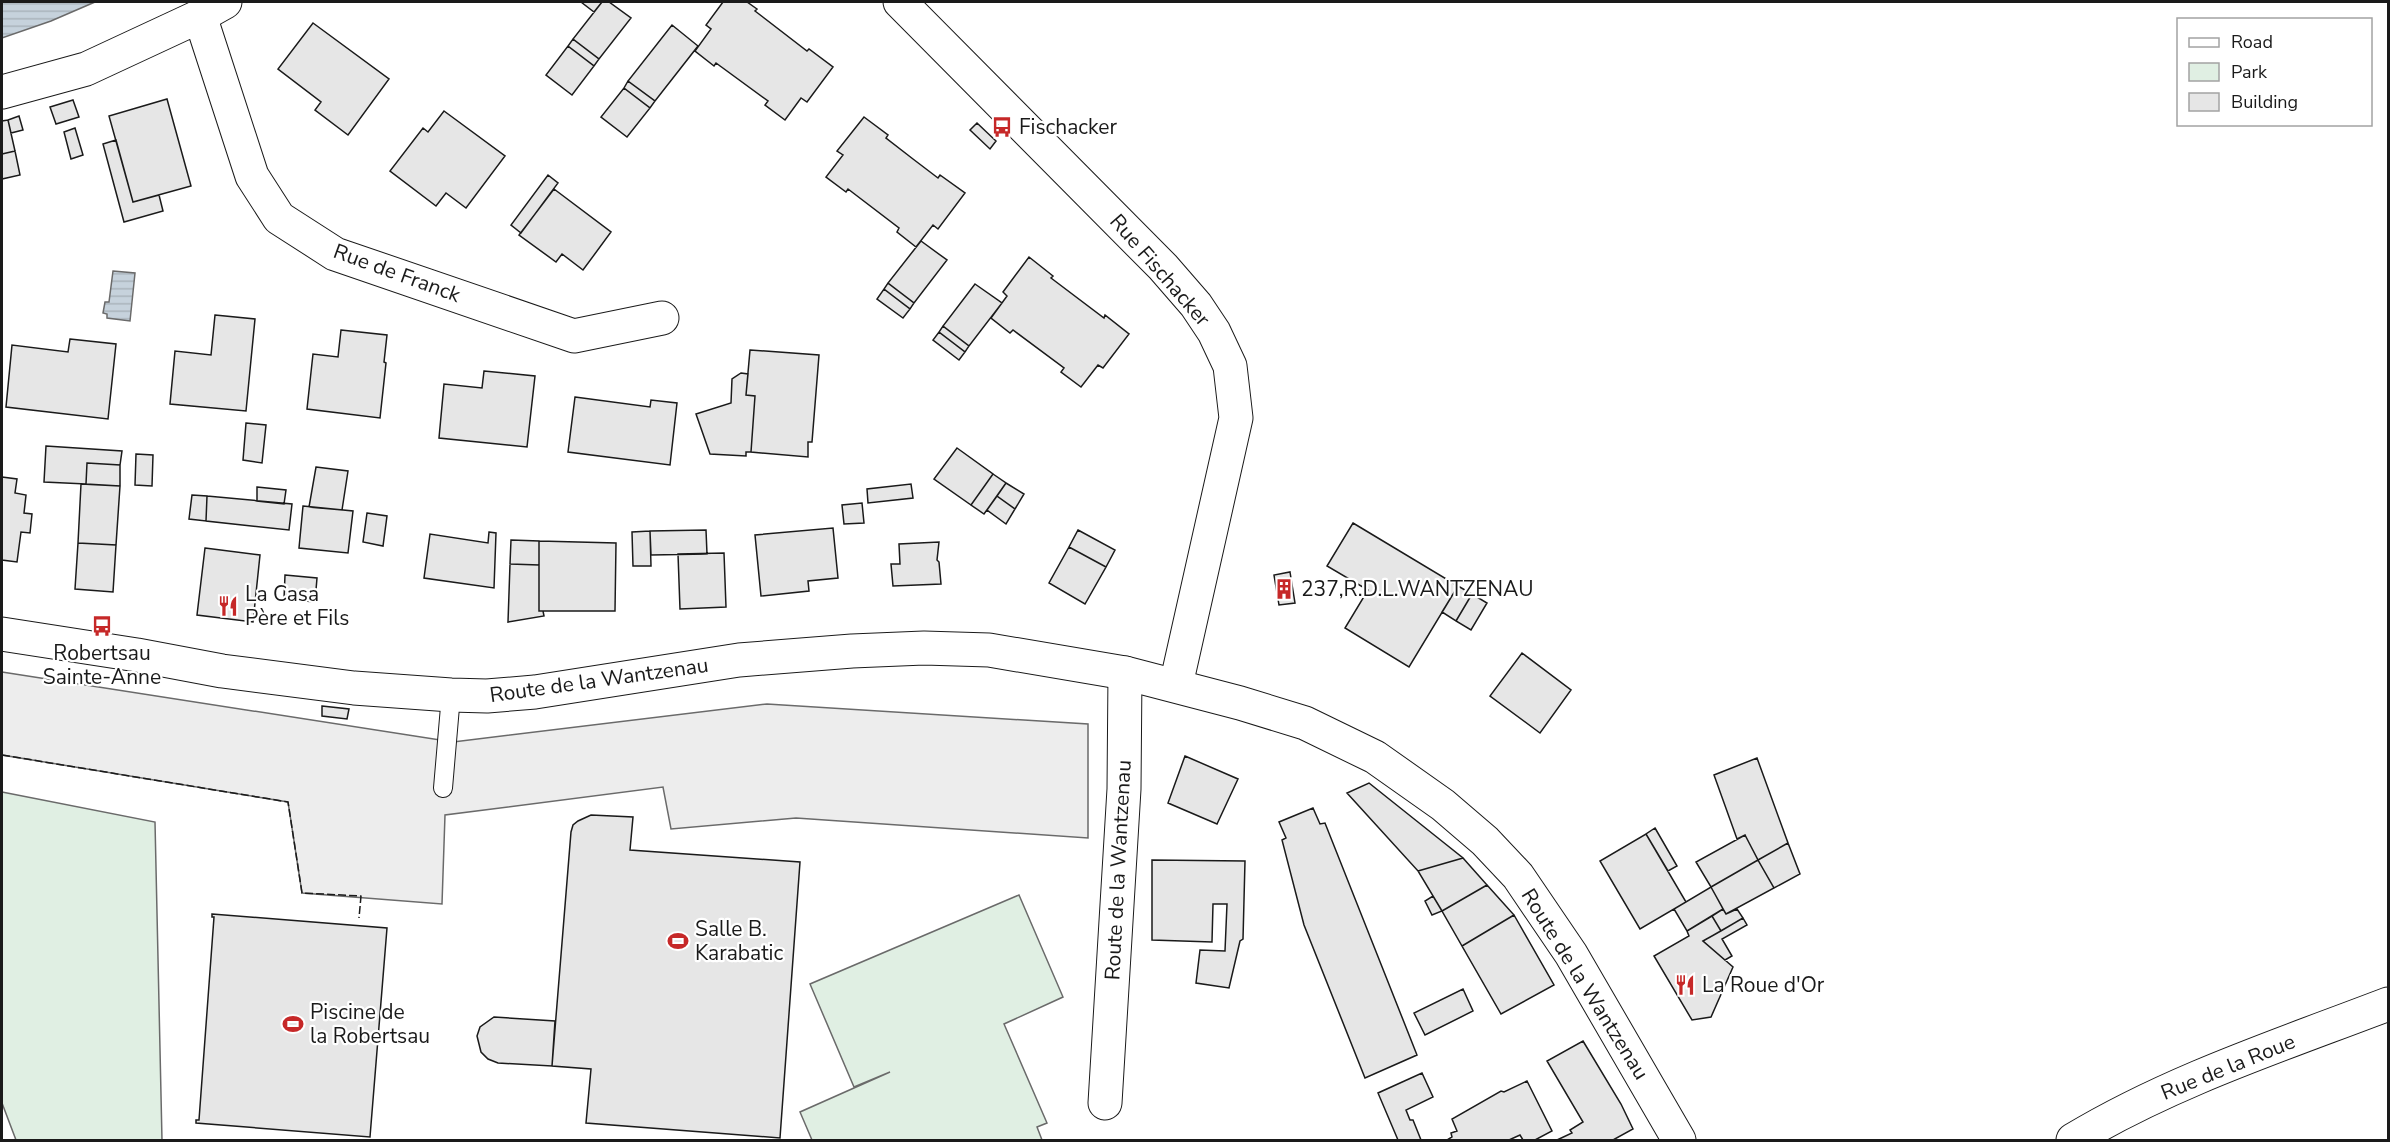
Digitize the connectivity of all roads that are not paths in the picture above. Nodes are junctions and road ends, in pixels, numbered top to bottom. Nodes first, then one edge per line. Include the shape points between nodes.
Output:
1 (900, 2) edge
2 (213, 9) edge
3 (2, 92) edge
4 (662, 318) dead end
5 (2, 634) edge
6 (1125, 673) junction
7 (1176, 685) junction
8 (451, 695) junction
9 (443, 788) dead end
10 (2388, 1004) edge
11 (1105, 1103) dead end
12 (1679, 1140) edge
13 (2073, 1140) edge

1 - 7 street, Rue Fischacker via 1163,267 1196,305 1230,366 1236,418
2 - 3 street via 86,69
2 - 4 street, Rue de Franck via 252,176 279,218 335,254 574,336
5 - 8 street, Route de la Wantzenau via 222,671 354,688
6 - 7 street, Route de la Wantzenau
6 - 8 street, Route de la Wantzenau via 989,650 924,648 739,660 535,692
6 - 11 street, Route de la Wantzenau via 1124,789
7 - 12 street, Route de la Wantzenau via 1305,723 1375,757 1443,805 1485,841 1518,876 1554,928
8 - 9 lane
10 - 13 street, Rue de la Roue via 2191,1080

